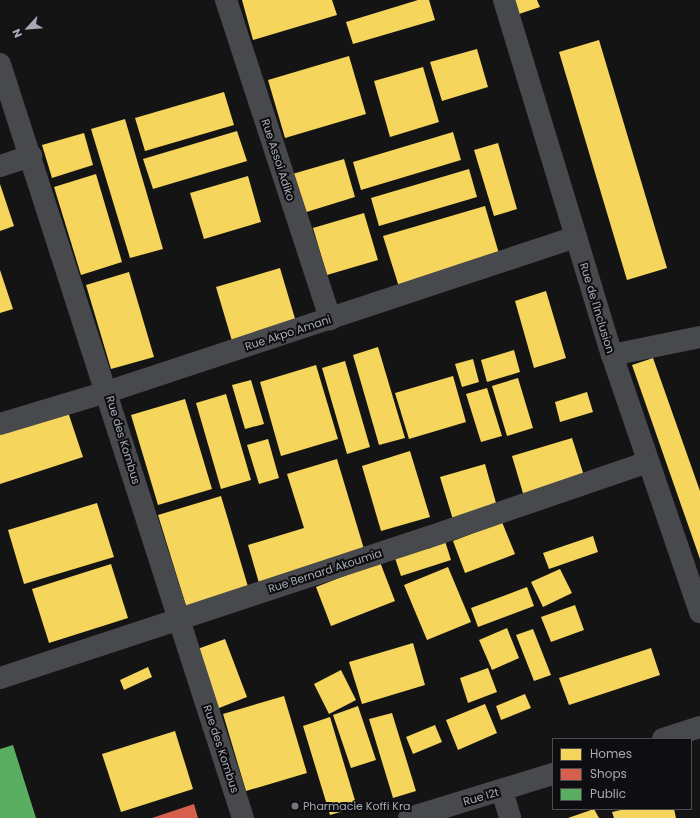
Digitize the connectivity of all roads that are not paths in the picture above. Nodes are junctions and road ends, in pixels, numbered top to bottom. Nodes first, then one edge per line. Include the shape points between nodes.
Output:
1 (226, 0) edge
2 (504, 0) edge
3 (0, 64) edge
4 (31, 156) junction
5 (0, 166) edge
6 (576, 237) junction
7 (330, 319) junction
8 (700, 337) edge
9 (612, 355) junction
10 (108, 392) junction
11 (0, 424) edge
12 (648, 462) junction
13 (700, 612) edge
14 (179, 619) junction
15 (0, 678) edge
16 (700, 727) edge
17 (666, 738) edge
18 (552, 774) edge
19 (502, 791) junction
20 (243, 818) edge
21 (409, 818) edge
22 (510, 818) edge

1 - 7 street, Rue Assoi Adiko
2 - 6 street, Rue de l'Inclusion
3 - 4 street, Rue des Kombus
4 - 5 street
4 - 10 street, Rue des Kombus
6 - 7 street, Rue Akpo Amani
6 - 9 street, Rue de l'Inclusion
7 - 10 street, Rue Akpo Amani
8 - 9 street
9 - 12 street, Rue de l'Inclusion
10 - 11 street, Rue Akpo Amani
10 - 14 street, Rue des Kombus
12 - 13 street, Rue de l'Inclusion
12 - 14 street, Rue Bernard Akoumia
14 - 15 street, Rue Bernard Akoumia
14 - 20 street, Rue des Kombus
16 - 17 street
18 - 19 street, Rue I2t
19 - 21 street, Rue I2t
19 - 22 street

